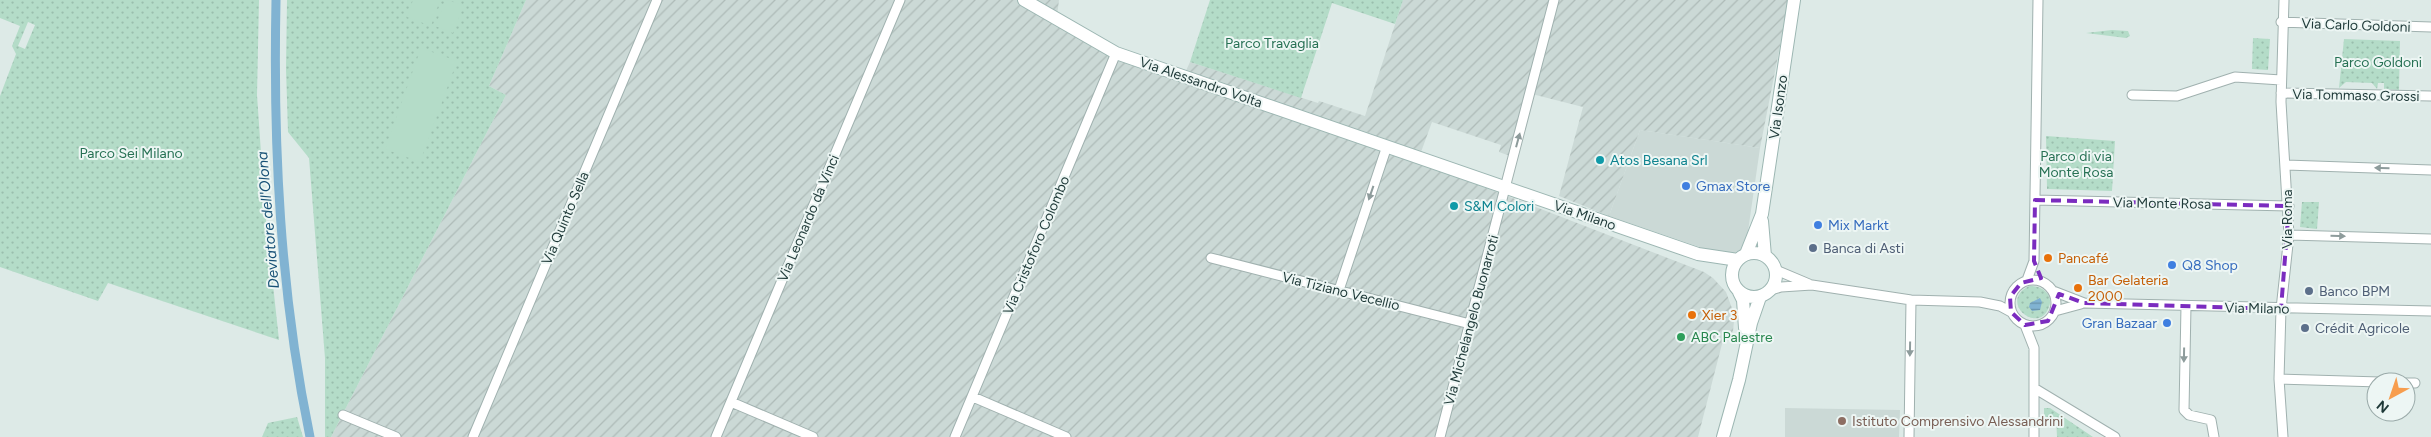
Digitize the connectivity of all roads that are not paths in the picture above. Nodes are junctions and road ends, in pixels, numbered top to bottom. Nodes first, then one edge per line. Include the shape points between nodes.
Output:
1 (657, 0) edge
2 (900, 0) edge
3 (1024, 0) edge
4 (1554, 0) edge
5 (1794, 0) edge
6 (2038, 0) edge
7 (2284, 0) edge
8 (2281, 22) junction
9 (2431, 27) edge
10 (1116, 53) junction
11 (2281, 80) junction
12 (2281, 93) junction
13 (2132, 95) dead end
14 (2431, 96) edge
15 (1387, 146) junction
16 (2286, 165) junction
17 (2431, 170) edge
18 (1506, 188) junction
19 (2035, 200) junction
20 (2289, 206) junction
21 (1762, 214) junction
22 (2289, 234) junction
23 (2431, 239) edge
24 (1698, 254) junction
25 (1765, 256) junction
26 (1742, 257) junction
27 (1211, 258) dead end
28 (2034, 261) junction
29 (1776, 270) junction
30 (1732, 279) junction
31 (2027, 280) junction
32 (2042, 282) junction
33 (1812, 285) junction
34 (1339, 290) junction
35 (1771, 290) junction
36 (2053, 291) junction
37 (1739, 292) junction
38 (2012, 293) junction
39 (1760, 297) junction
40 (1911, 300) junction
41 (1980, 302) junction
42 (2084, 303) junction
43 (2186, 306) junction
44 (2282, 308) junction
45 (2055, 311) junction
46 (2431, 311) edge
47 (2011, 312) junction
48 (1470, 324) junction
49 (2044, 324) junction
50 (2026, 325) junction
51 (2034, 348) junction
52 (1745, 349) junction
53 (2279, 379) junction
54 (2366, 382) edge
55 (2034, 388) junction
56 (973, 398) junction
57 (730, 402) junction
58 (343, 415) dead end
59 (396, 437) edge
60 (473, 437) edge
61 (716, 437) edge
62 (813, 437) edge
63 (956, 437) edge
64 (1066, 437) edge
65 (1440, 437) edge
66 (1723, 437) edge
67 (1909, 437) edge
68 (2034, 437) edge
69 (2115, 437) edge
70 (2214, 437) edge
71 (2284, 437) edge

1 - 60 street, Via Quinto Sella
2 - 57 street, Via Leonardo da Vinci
3 - 10 street, Via Alessandro Volta
18 -> 4 street, Via Michelangelo Buonarroti
5 - 21 street, Via Isonzo
6 - 19 street
7 - 8 street, Via Roma
8 - 9 street, Via Carlo Goldoni
8 - 11 street, Via Roma
10 - 15 street, Via Alessandro Volta
10 - 56 street, Via Cristoforo Colombo
11 - 12 street, Via Roma
11 - 13 street via 2235,77 2177,96
12 - 14 street, Via Tommaso Grossi
12 - 16 street, Via Roma
15 - 18 street, Via Milano
15 -> 34 street
17 -> 16 street
16 - 20 street, Via Roma
18 - 24 street, Via Milano
18 - 48 street, Via Michelangelo Buonarroti
19 - 20 street, Via Monte Rosa
19 - 28 street
20 - 22 street, Via Roma
21 - 25 street, Via Isonzo
21 - 26 street, Via Isonzo
22 -> 23 street
22 - 44 street, Via Roma
24 - 26 street, Via Milano
24 - 30 street, Via Milano
25 - 26 street via 1753,253
25 - 29 street
26 - 30 street via 1732,272
27 - 34 street, Via Tiziano Vecellio
28 - 31 street
28 - 32 street
29 - 33 street
29 - 35 street
30 - 37 street
31 - 32 street
31 - 38 street
32 - 36 street
33 - 35 street
33 - 40 street
34 - 48 street, Via Tiziano Vecellio
35 - 39 street
36 - 42 street, Via Milano
36 - 45 street
37 - 39 street via 1745,296
37 - 52 street via 1746,318
38 - 41 street
38 - 47 street
39 - 52 street
40 - 41 street
40 -> 67 street
41 - 47 street
42 - 43 street, Via Milano
42 - 45 street, Via Milano
43 - 44 street, Via Milano
43 -> 70 street via 2184,410 2189,415 2211,420
44 - 46 street, Via Milano
44 - 53 street, Via Roma
45 - 49 street
47 - 50 street
48 - 65 street, Via Michelangelo Buonarroti
49 - 50 street
49 - 51 street
50 - 51 street
51 - 55 street
52 - 66 street
53 - 54 street
53 - 71 street, Via Roma
55 - 68 street
55 - 69 street
56 - 63 street, Via Cristoforo Colombo
56 - 64 street
57 - 61 street, Via Leonardo da Vinci
57 - 62 street
58 - 59 street

